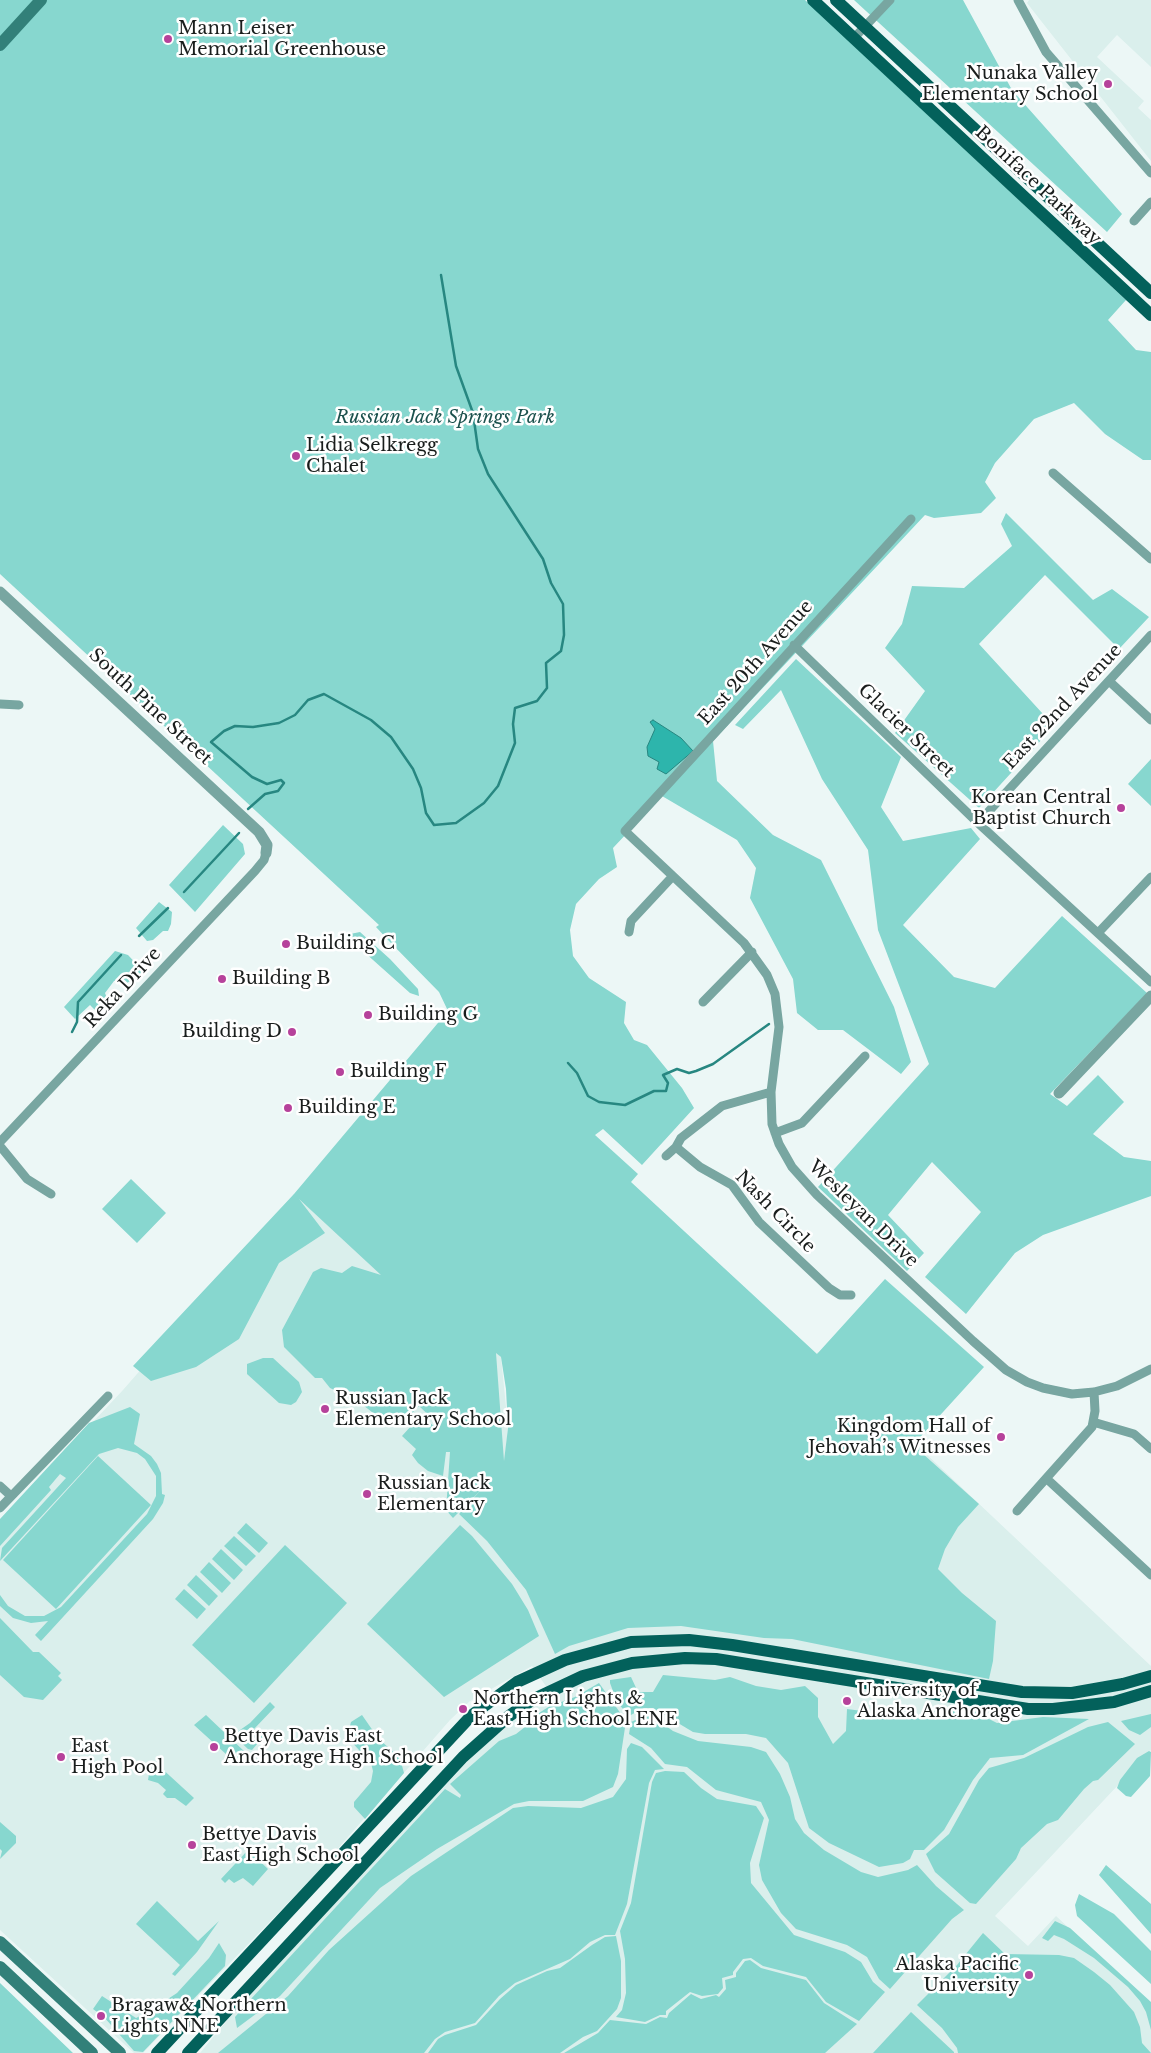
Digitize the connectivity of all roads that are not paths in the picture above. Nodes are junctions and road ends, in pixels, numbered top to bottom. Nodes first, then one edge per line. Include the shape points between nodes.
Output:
1 (42, 0) edge
2 (814, 0) edge
3 (836, 0) edge
4 (890, 0) edge
5 (1018, 0) edge
6 (866, 27) junction
7 (854, 38) junction
8 (0, 45) edge
9 (1151, 173) edge
10 (1151, 202) edge
11 (1134, 220) dead end
12 (1151, 293) edge
13 (1151, 315) edge
14 (1053, 473) dead end
15 (911, 519) dead end
16 (1151, 558) edge
17 (0, 592) edge
18 (1151, 635) edge
19 (794, 645) junction
20 (1109, 681) junction
21 (0, 704) edge
22 (19, 705) dead end
23 (1151, 720) edge
24 (978, 823) junction
25 (625, 831) joint
26 (266, 853) joint
27 (672, 876) junction
28 (1151, 877) edge
29 (629, 932) dead end
30 (1098, 933) junction
31 (752, 952) junction
32 (1151, 982) edge
33 (1151, 996) edge
34 (703, 1002) dead end
35 (865, 1056) dead end
36 (771, 1092) junction
37 (1060, 1093) dead end
38 (775, 1133) junction
39 (0, 1142) edge
40 (0, 1146) edge
41 (676, 1147) junction
42 (666, 1156) dead end
43 (50, 1194) dead end
44 (851, 1296) dead end
45 (1151, 1369) edge
46 (1094, 1392) junction
47 (108, 1396) dead end
48 (1093, 1422) junction
49 (1151, 1449) edge
50 (1047, 1479) junction
51 (0, 1486) edge
52 (11, 1496) junction
53 (0, 1508) edge
54 (1017, 1511) dead end
55 (1151, 1576) edge
56 (1151, 1676) edge
57 (1151, 1691) edge
58 (0, 1942) edge
59 (0, 1967) edge
60 (92, 2053) edge
61 (120, 2053) edge
62 (157, 2053) edge
63 (188, 2053) edge

1 - 8 main road
2 - 7 main road, Boniface Parkway
3 - 6 main road, Boniface Parkway
4 - 6 street
5 - 9 street via 1046,52
6 - 7 street
6 - 12 main road, Boniface Parkway
7 - 13 main road, Boniface Parkway
10 - 11 street
14 - 16 street
15 - 19 street, East 20th Avenue
17 - 26 street, South Pine Street via 259,832 267,845
18 - 20 street, East 22nd Avenue
19 - 24 street, Glacier Street
19 - 25 street, East 20th Avenue
20 - 23 street
20 - 24 street, East 22nd Avenue
21 - 22 street
24 - 30 street, Glacier Street
25 - 27 street, Wesleyan Drive
26 - 39 street, Reka Drive via 255,871
27 - 29 street via 631,920
27 - 31 street, Wesleyan Drive
28 - 30 street
30 - 32 street, Glacier Street
31 - 34 street
31 - 36 street, Wesleyan Drive via 767,974 779,1027
33 - 37 street
35 - 38 street via 802,1123
36 - 38 street, Wesleyan Drive
36 - 41 street via 722,1106 681,1138
38 - 46 street, Wesleyan Drive via 792,1167 817,1195 1006,1370 1043,1388 1072,1394
40 - 43 street via 27,1179
41 - 42 street
41 - 44 street, Nash Circle via 700,1167 732,1185 759,1222 828,1288 840,1295
45 - 46 street, Wesleyan Drive via 1117,1386
46 - 48 street
47 - 52 street
48 - 49 street via 1134,1434
48 - 50 street via 1085,1436
50 - 54 street
50 - 55 street
51 - 52 street
52 - 53 street
56 - 62 main road via 1072,1693 1022,1692 689,1640 631,1642 566,1660 518,1682 466,1721
57 - 63 main road via 1106,1703 1028,1709 716,1659 632,1663 583,1676 532,1700 463,1757
58 - 61 main road
59 - 60 main road

